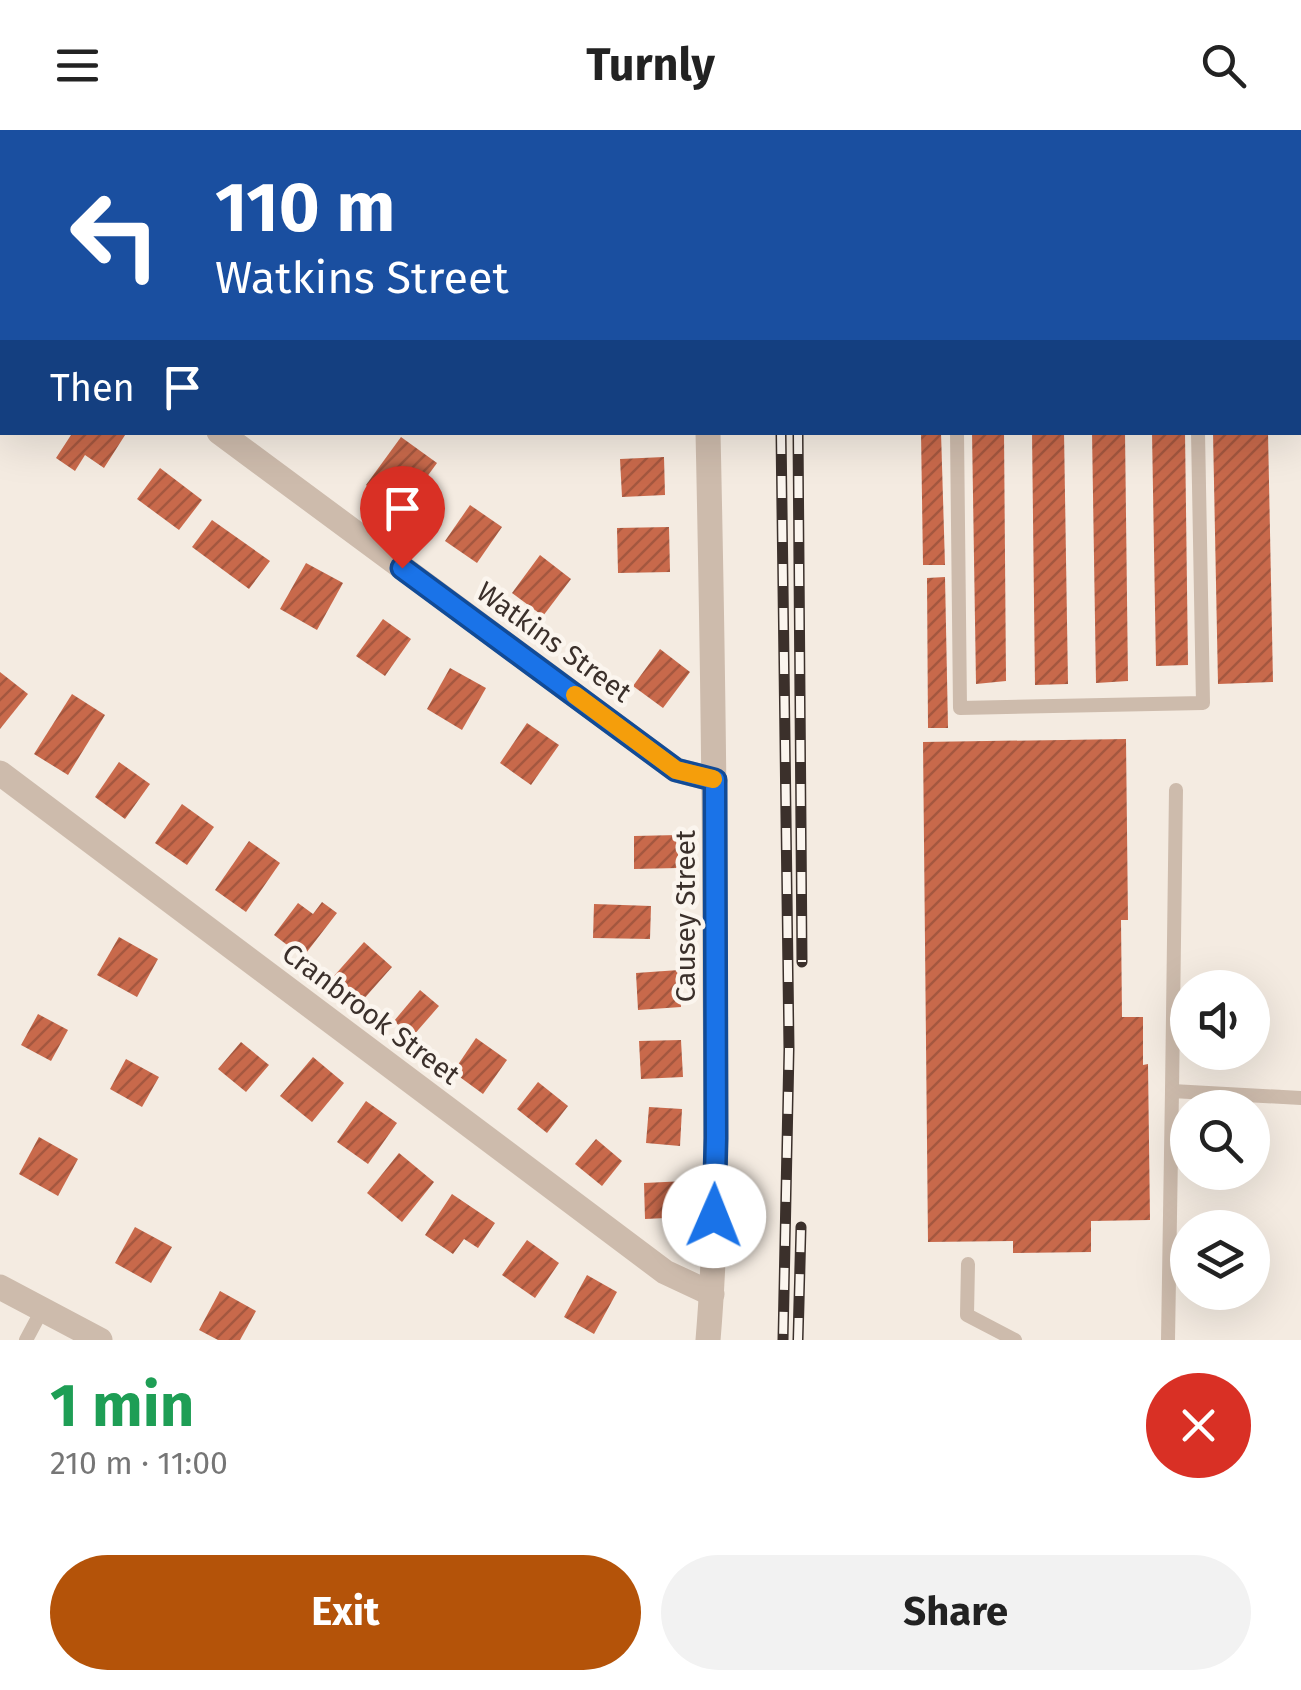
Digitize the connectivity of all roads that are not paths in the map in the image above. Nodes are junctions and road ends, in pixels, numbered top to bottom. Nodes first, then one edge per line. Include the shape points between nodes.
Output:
1 (224, 435) edge
2 (708, 435) edge
3 (957, 435) edge
4 (1198, 435) edge
5 (0, 773) edge
6 (715, 780) junction
7 (1176, 790) dead end
8 (1172, 1090) edge
9 (1270, 1096) edge
10 (1301, 1098) edge
11 (1170, 1190) edge
12 (968, 1264) dead end
13 (0, 1287) edge
14 (712, 1294) junction
15 (42, 1310) junction
16 (26, 1340) edge
17 (100, 1340) edge
18 (708, 1340) edge
19 (1015, 1340) edge
20 (1168, 1340) edge

1 - 6 street, Watkins Street via 676,770
2 - 6 street, Causey Street
3 - 4 lane via 960,708 1203,702
5 - 14 street, Cranbrook Street via 665,1272
6 - 14 street, Causey Street
7 - 8 lane
9 - 10 lane
11 - 20 lane
12 - 19 lane via 967,1315
13 - 15 street
14 - 18 street, Causey Street
15 - 16 lane
15 - 17 street

